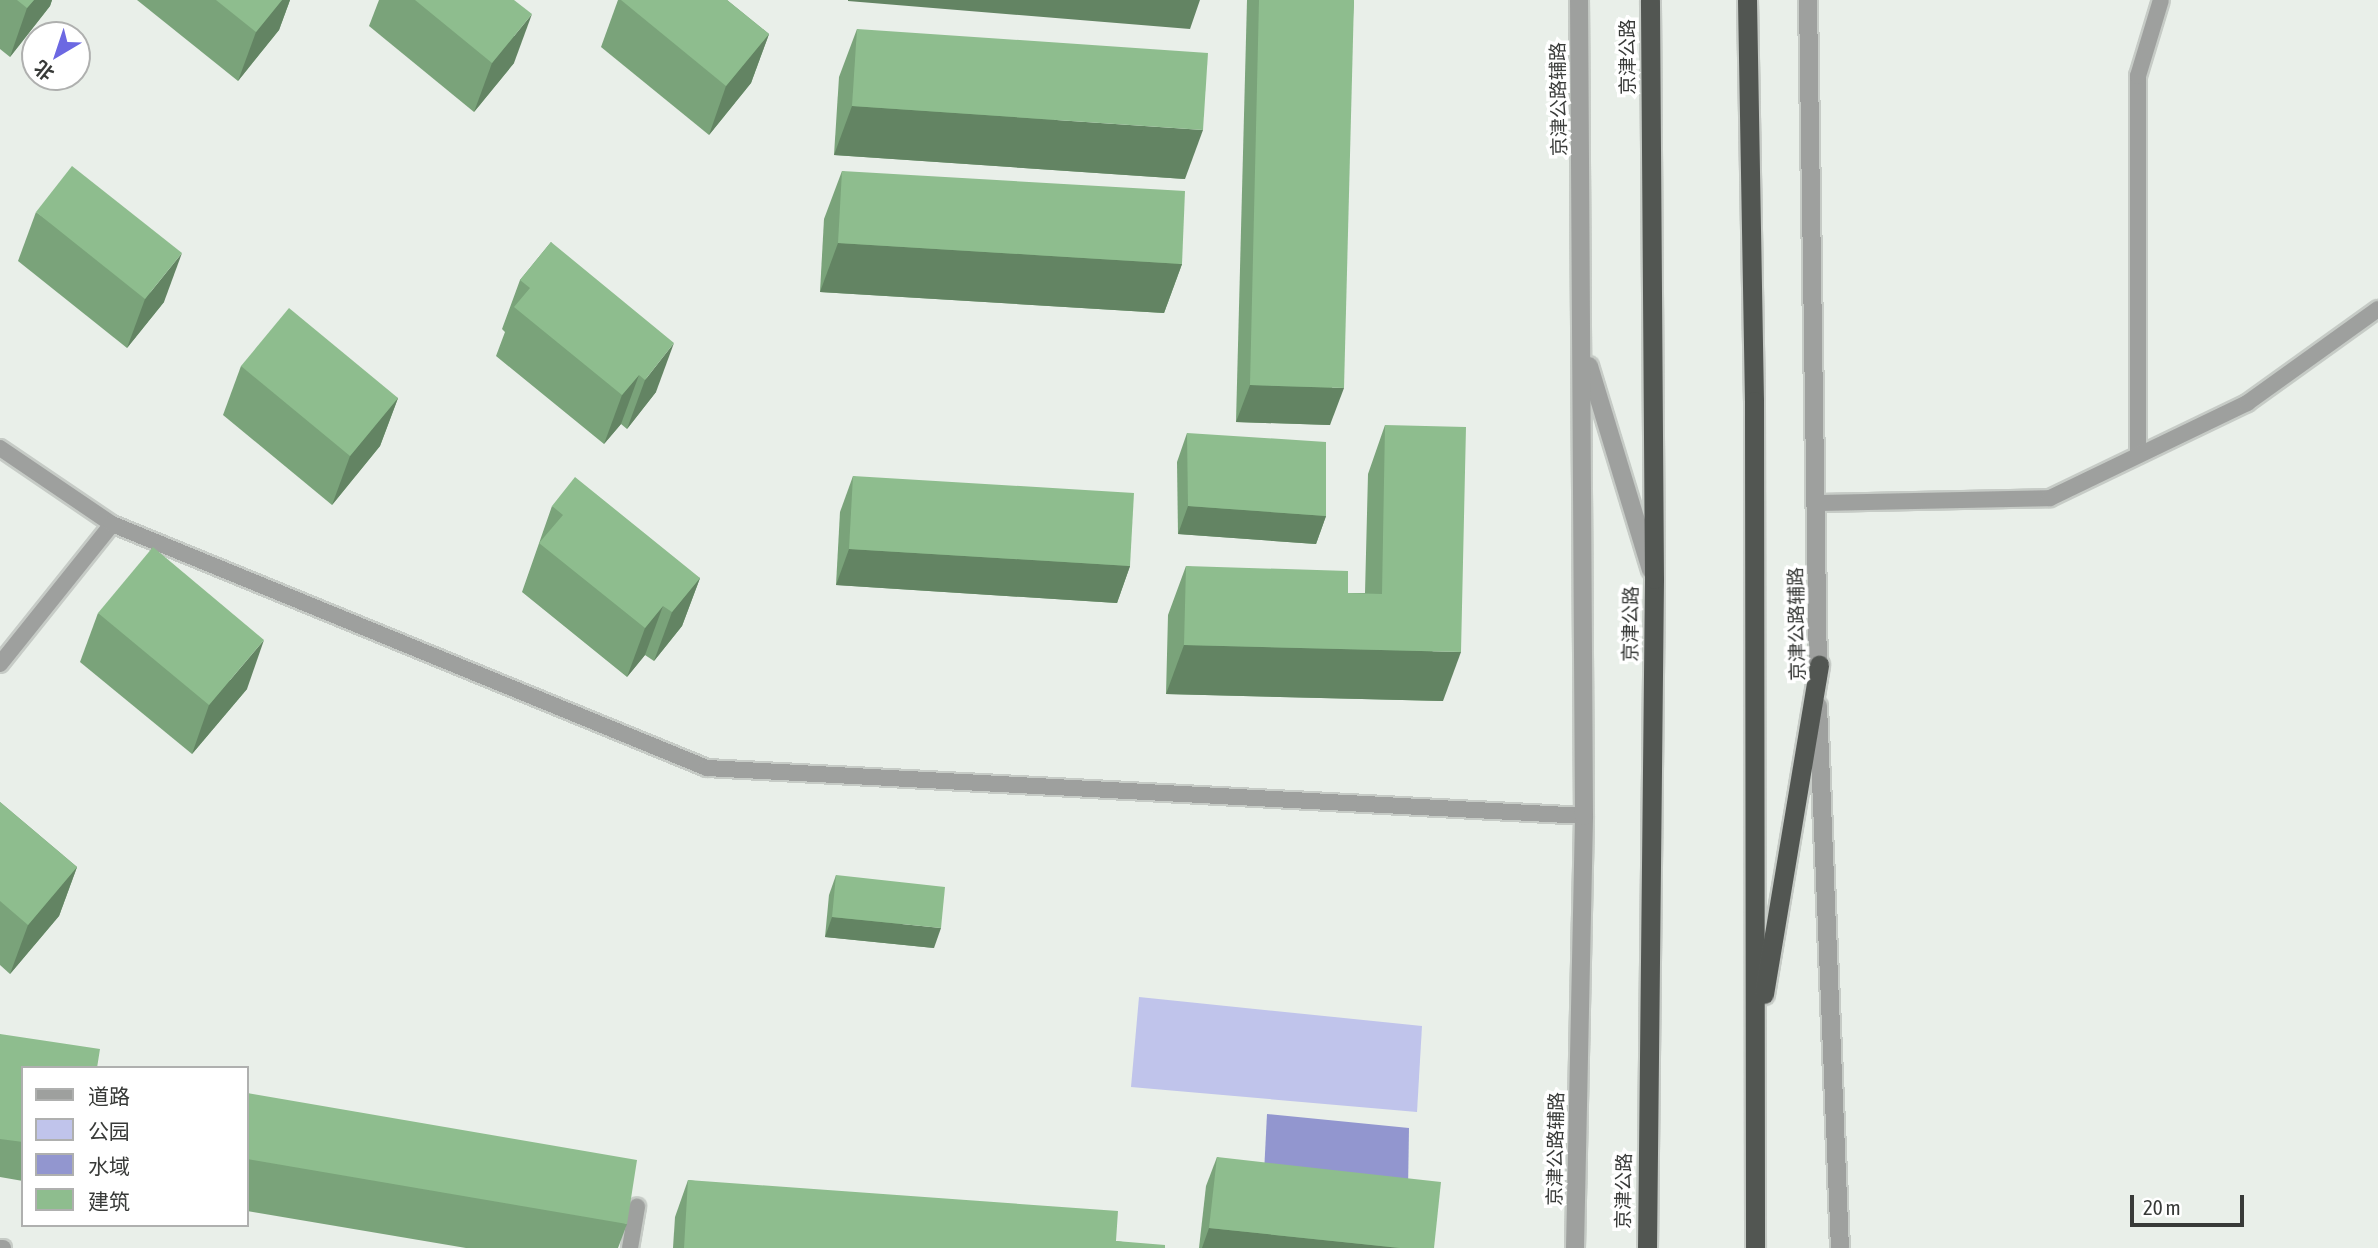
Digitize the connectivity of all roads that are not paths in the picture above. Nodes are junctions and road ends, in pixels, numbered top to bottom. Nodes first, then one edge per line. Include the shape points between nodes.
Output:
1 (1579, 0) edge
2 (1650, 0) edge
3 (1747, 0) edge
4 (1808, 0) edge
5 (2161, 0) edge
6 (2378, 309) edge
7 (1582, 345) junction
8 (0, 448) edge
9 (2138, 455) junction
10 (1816, 503) junction
11 (112, 524) junction
12 (1654, 579) junction
13 (0, 664) edge
14 (1819, 665) junction
15 (1584, 816) junction
16 (1755, 1051) junction
17 (637, 1207) edge
18 (630, 1248) edge
19 (1575, 1248) edge
20 (1647, 1248) edge
21 (1755, 1248) edge
22 (1840, 1248) edge

1 - 7 street, 京津公路辅路
2 - 12 highway, 京津公路
3 - 16 highway
4 - 10 street, 京津公路辅路
5 - 9 lane via 2138,76
6 - 9 lane via 2247,403
7 - 12 street
7 - 15 street, 京津公路辅路
8 - 11 lane
9 - 10 lane via 2050,498
10 - 14 street, 京津公路辅路
11 - 13 lane
11 - 15 lane via 707,768
12 - 20 highway, 京津公路
14 - 16 highway
14 - 22 street, 京津公路辅路 via 1818,756
15 - 19 street, 京津公路辅路
16 - 21 highway
17 - 18 lane

